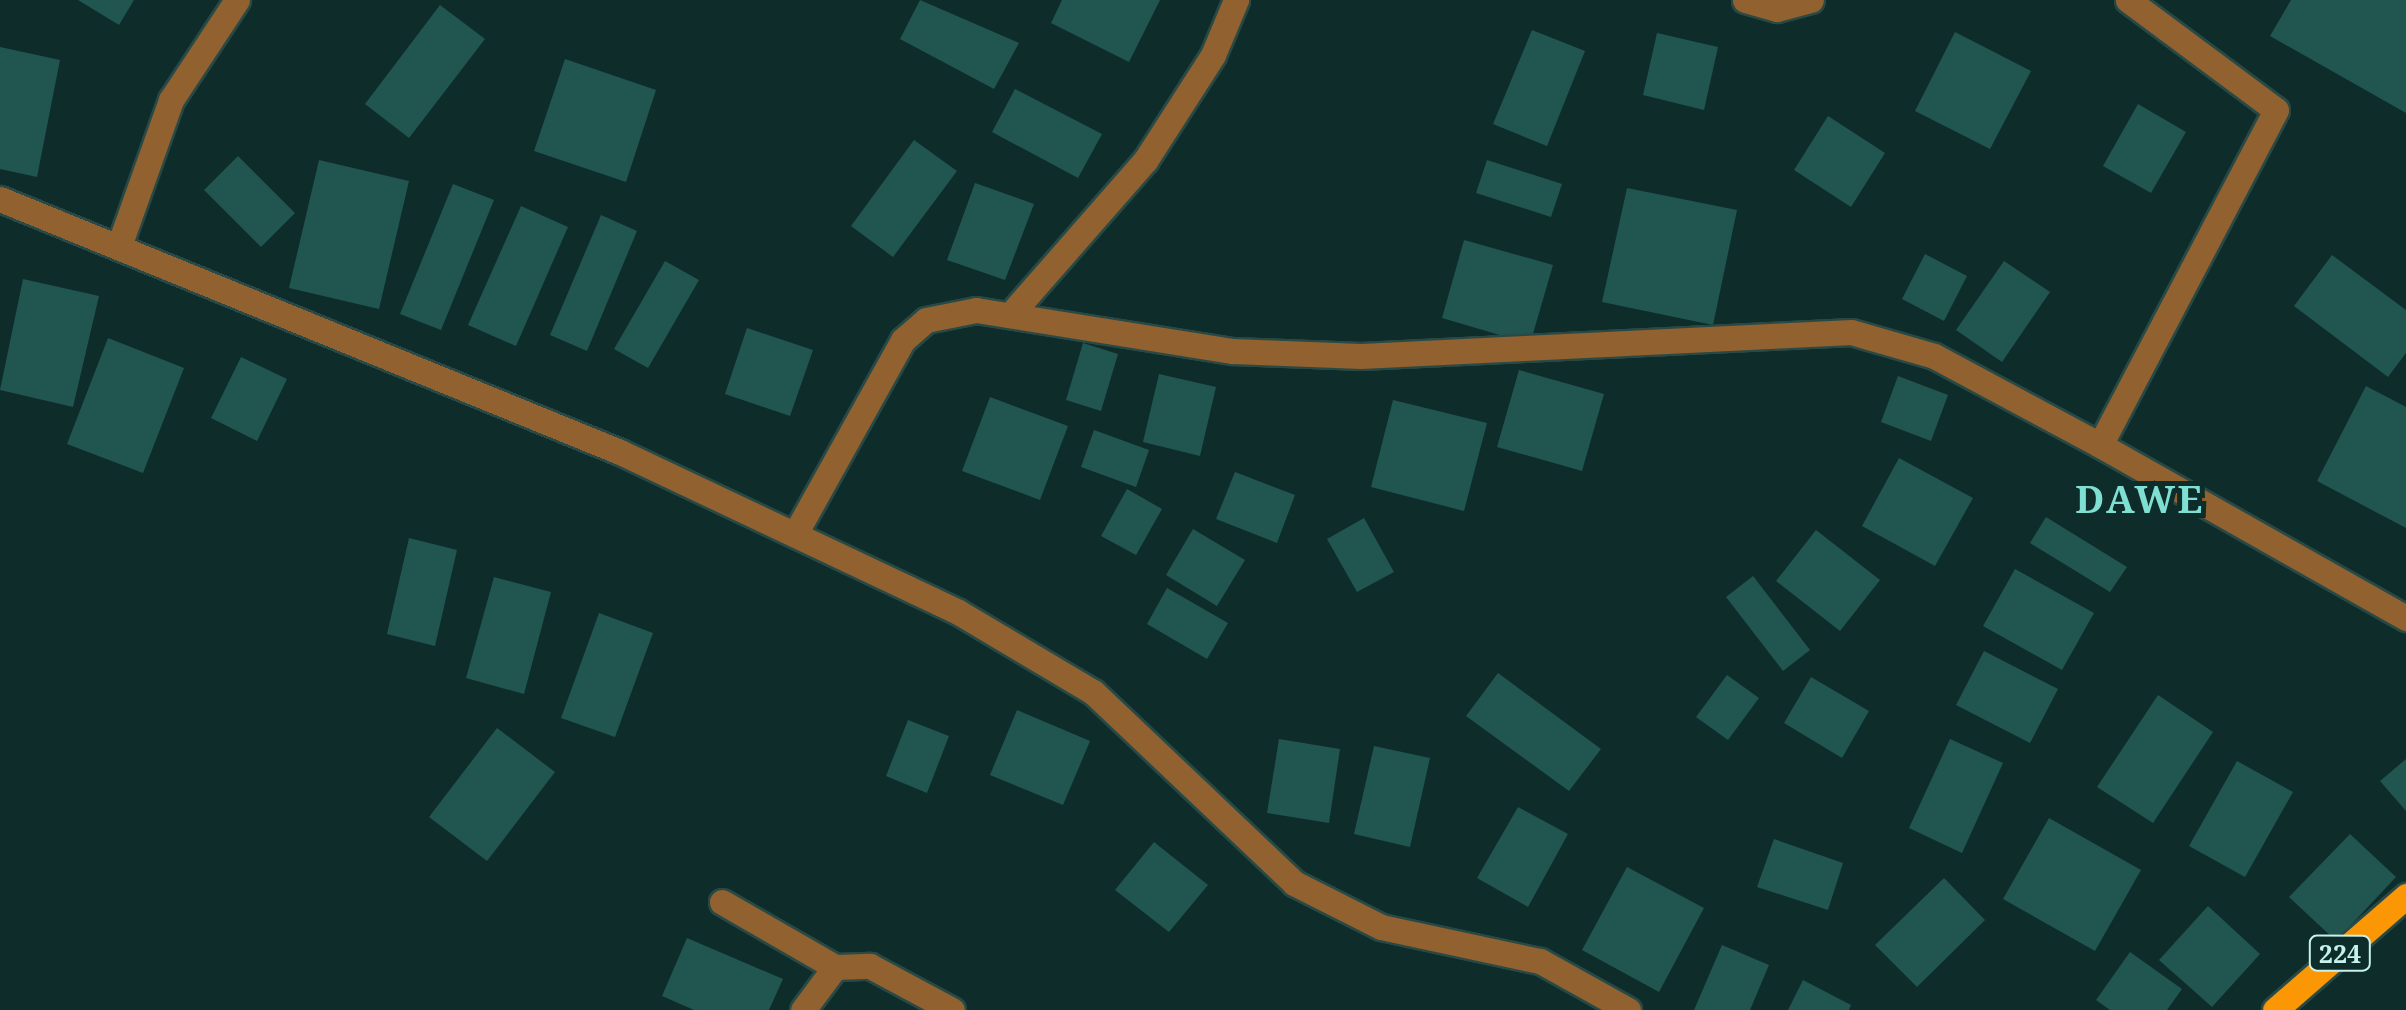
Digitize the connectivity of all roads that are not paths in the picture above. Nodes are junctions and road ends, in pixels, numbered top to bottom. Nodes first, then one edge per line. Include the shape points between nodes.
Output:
1 (237, 0) edge
2 (1236, 0) edge
3 (1746, 0) edge
4 (1811, 0) edge
5 (2125, 1) edge
6 (0, 199) edge
7 (119, 246) junction
8 (1010, 315) junction
9 (2100, 446) junction
10 (795, 534) junction
11 (2406, 618) edge
12 (2406, 896) edge
13 (722, 902) dead end
14 (836, 966) junction
15 (803, 1010) edge
16 (952, 1010) edge
17 (1628, 1010) edge
18 (2275, 1010) edge

1 - 7 street via 171,100
2 - 8 street via 1213,55 1144,161
3 - 4 street via 1777,9
5 - 9 street via 2212,54 2276,110
6 - 7 street
7 - 10 street
8 - 9 street via 1232,350 1360,356 1851,332 1934,356
8 - 10 street via 950,312 903,340
9 - 11 street
10 - 17 street via 958,612 1093,692 1294,884 1381,927 1540,961
12 - 18 main road, 224
13 - 14 street
14 - 15 street
14 - 16 street via 870,966

